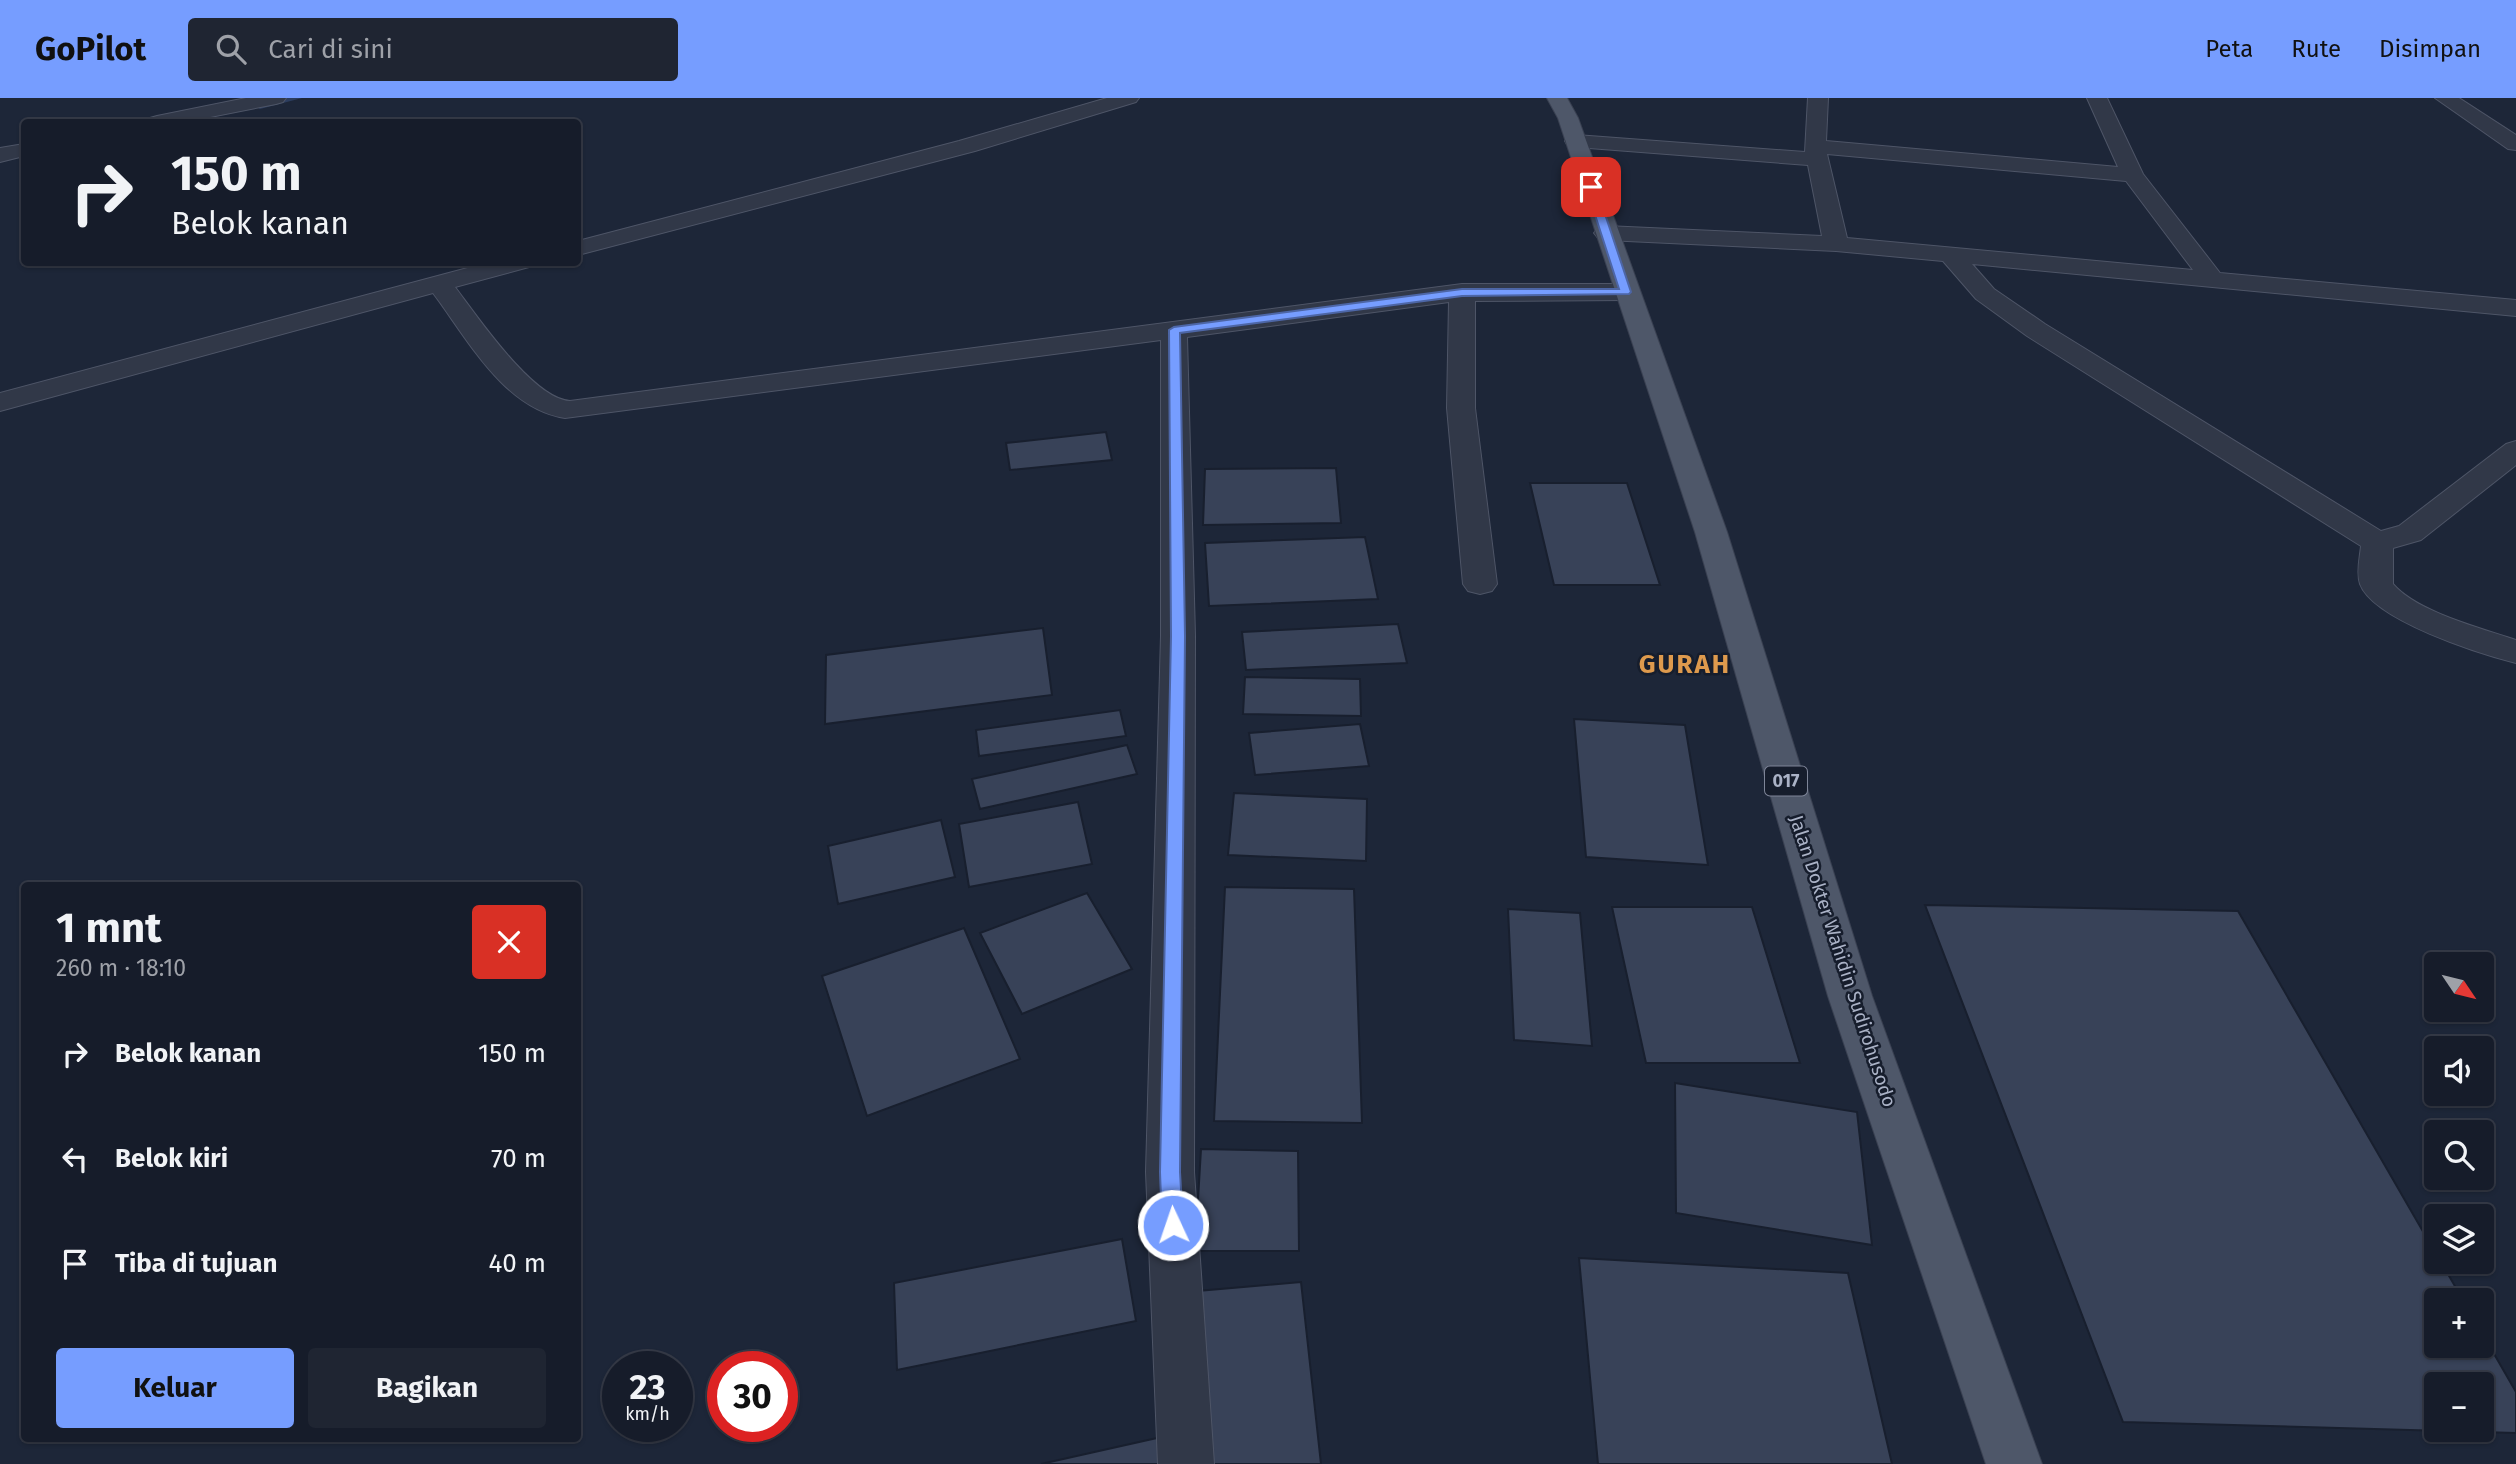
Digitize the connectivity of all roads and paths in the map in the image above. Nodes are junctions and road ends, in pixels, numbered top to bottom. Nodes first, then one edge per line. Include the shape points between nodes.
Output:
1 (276, 98) edge
2 (1129, 98) edge
3 (1557, 98) edge
4 (1818, 98) edge
5 (2097, 98) edge
6 (2445, 98) edge
7 (172, 119) edge
8 (1576, 141) junction
9 (2516, 144) edge
10 (21, 151) edge
11 (1816, 153) junction
12 (0, 155) edge
13 (2133, 174) junction
14 (1606, 233) junction
15 (1836, 244) junction
16 (581, 247) edge
17 (1951, 255) junction
18 (505, 266) edge
19 (2213, 280) junction
20 (439, 284) junction
21 (1462, 292) junction
22 (1626, 292) junction
23 (2516, 308) edge
24 (1174, 330) junction
25 (0, 402) edge
26 (2516, 450) edge
27 (2377, 542) junction
28 (1480, 584) dead end
29 (2516, 652) edge
30 (1186, 1464) edge
31 (2014, 1464) edge

1 - 7 street
2 - 16 street via 967,146
3 - 8 main road, Jalan Dokter Wahidin Sudirohusodo / 017
4 - 11 street
5 - 13 street
6 - 9 street
8 - 11 street
8 - 14 main road, Jalan Dokter Wahidin Sudirohusodo / 017
10 - 12 street
11 - 13 street
11 - 15 street
13 - 19 street
14 - 15 street
14 - 22 main road, Jalan Dokter Wahidin Sudirohusodo / 017
15 - 17 street
17 - 19 street
17 - 27 street via 1984,294 2036,330
18 - 20 street
19 - 23 street
20 - 24 street via 517,381 543,403 562,410
20 - 25 street
21 - 22 street
21 - 24 street
21 - 28 street via 1461,408
22 - 31 main road, Jalan Dokter Wahidin Sudirohusodo / 017 via 1711,532 1850,996
24 - 30 street via 1178,636 1170,1172
26 - 27 street via 2410,533
27 - 29 street via 2377,585 2390,601

